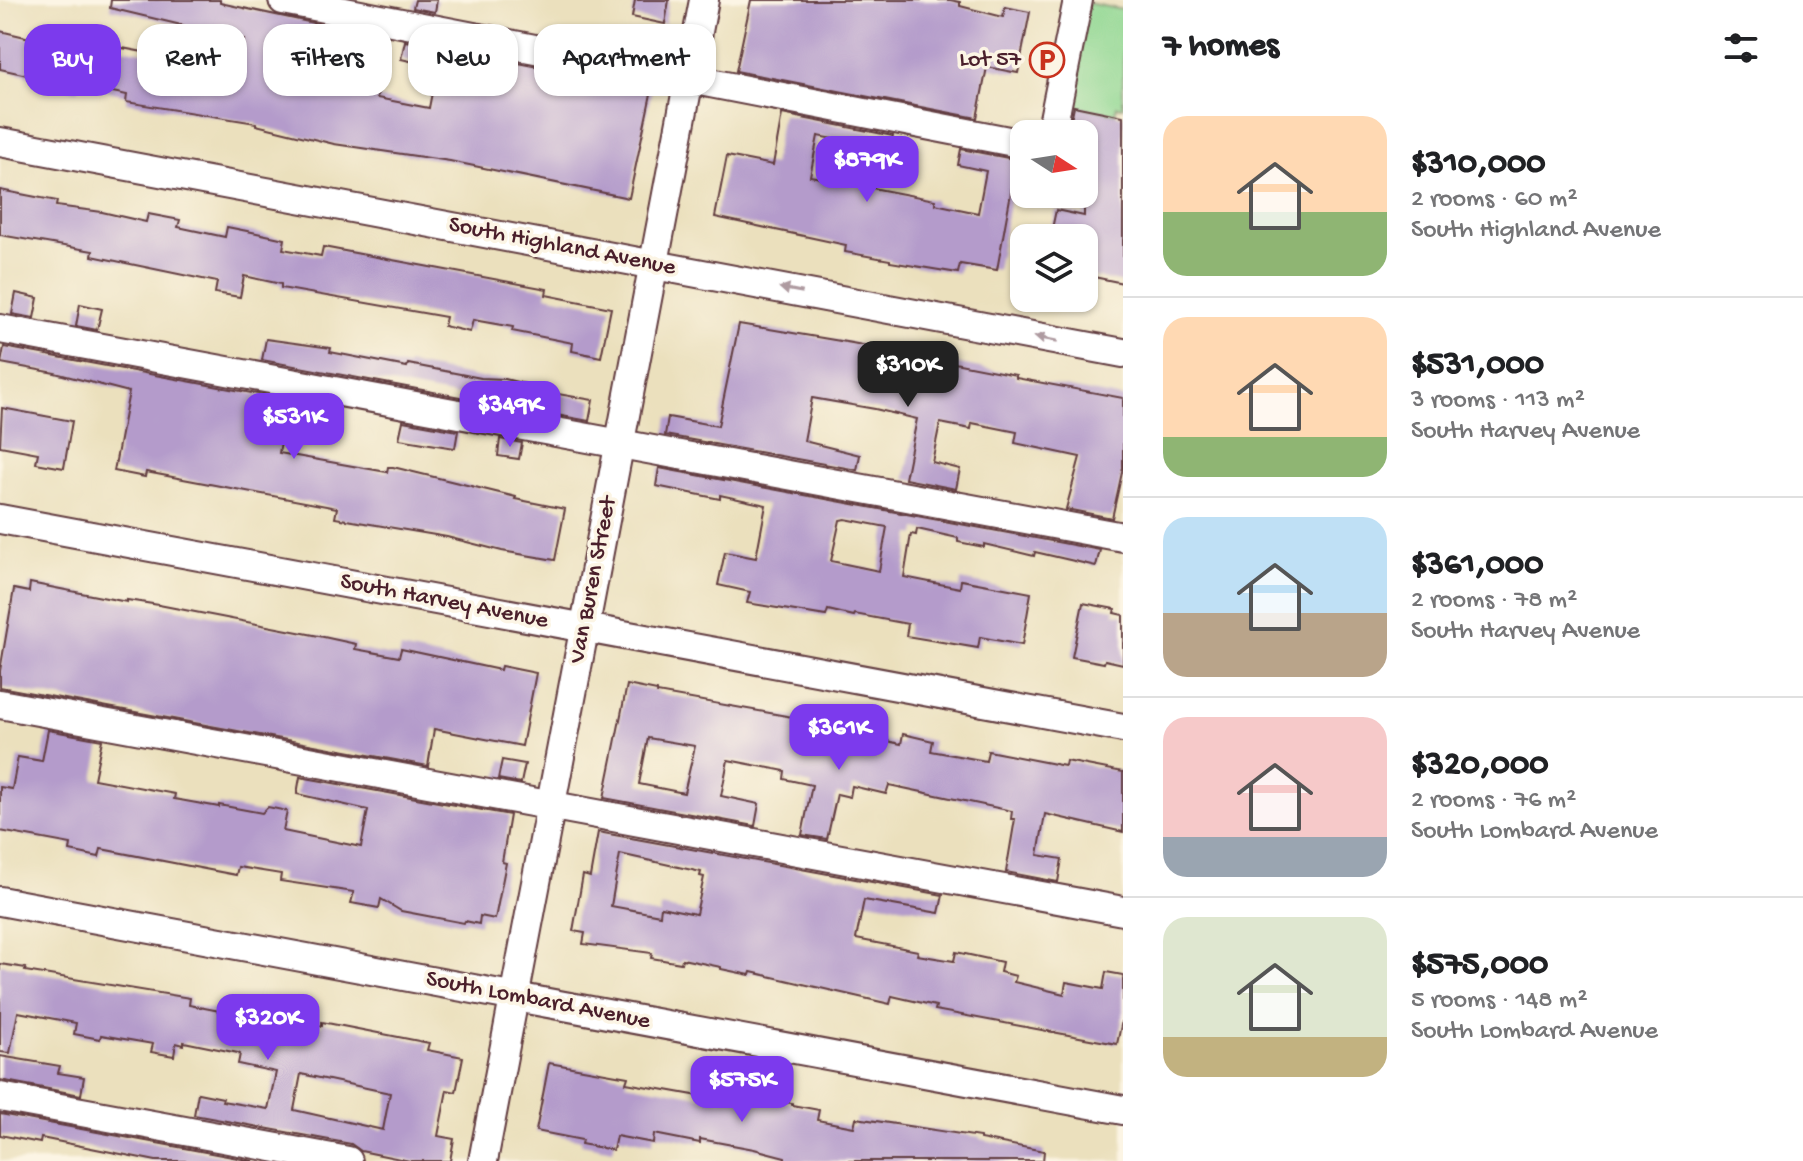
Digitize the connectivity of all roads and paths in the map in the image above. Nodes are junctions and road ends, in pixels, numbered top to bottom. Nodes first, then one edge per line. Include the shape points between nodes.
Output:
1 (283, 0) edge
2 (704, 0) edge
3 (1078, 0) edge
4 (700, 24) edge
5 (534, 47) edge
6 (716, 82) edge
7 (686, 96) edge
8 (1054, 120) edge
9 (1010, 141) edge
10 (0, 142) edge
11 (654, 265) junction
12 (0, 329) edge
13 (1123, 353) edge
14 (620, 444) junction
15 (0, 519) edge
16 (1123, 537) edge
17 (585, 628) junction
18 (0, 704) edge
19 (1123, 728) edge
20 (551, 805) junction
21 (0, 901) edge
22 (1123, 911) edge
23 (515, 997) junction
24 (0, 1097) edge
25 (1123, 1110) edge
26 (348, 1161) edge
27 (483, 1161) edge

1 - 5 street
2 - 4 street, Van Buren Street
3 - 8 street
6 - 9 street
7 - 11 street, Van Buren Street
10 - 11 street, South Highland Avenue
13 -> 11 street, South Highland Avenue
11 - 14 street, Van Buren Street
12 - 14 street
14 - 16 street
14 - 17 street, Van Buren Street
15 - 17 street, South Harvey Avenue
17 - 19 street, South Harvey Avenue
17 - 20 street, Van Buren Street
18 - 20 street
20 - 22 street
20 - 23 street, Van Buren Street
21 - 23 street, South Lombard Avenue
23 - 25 street, South Lombard Avenue
23 - 27 street, Van Buren Street
24 - 26 street

